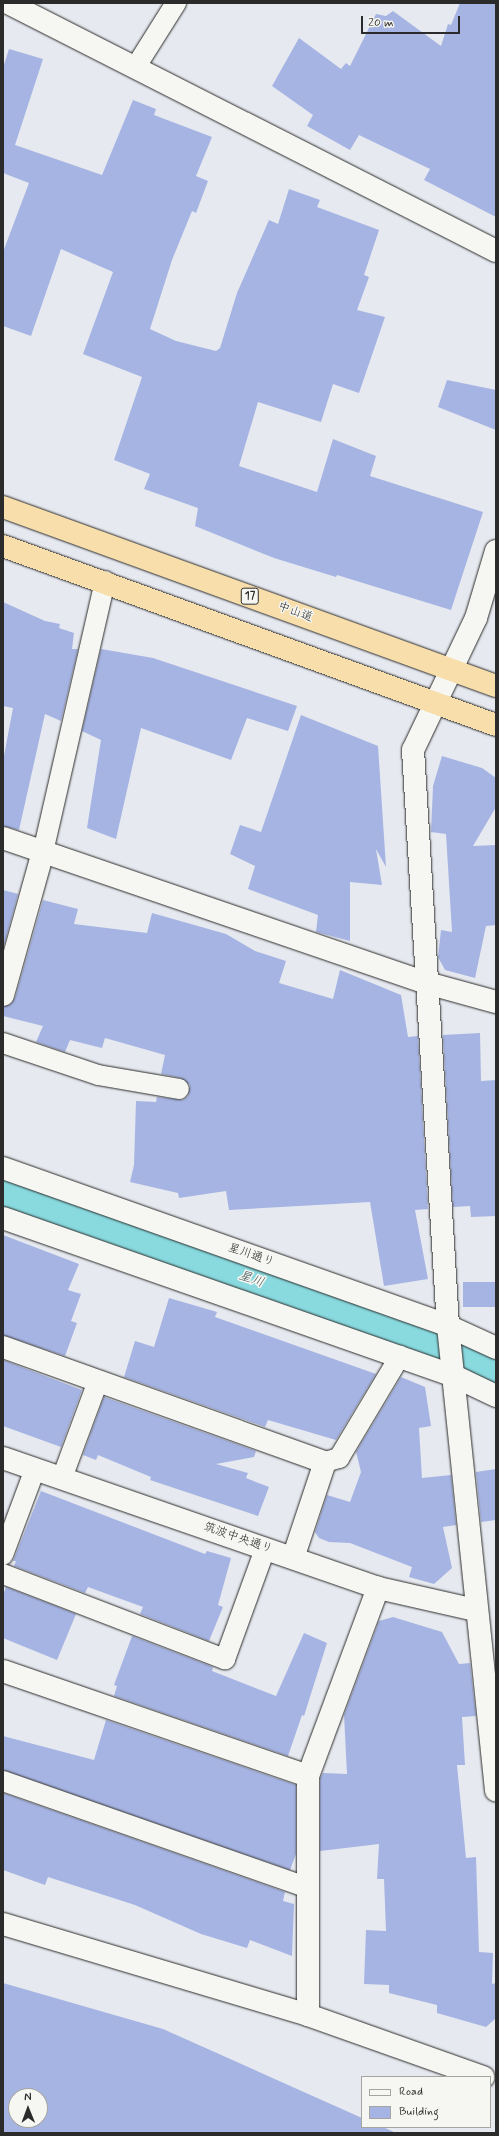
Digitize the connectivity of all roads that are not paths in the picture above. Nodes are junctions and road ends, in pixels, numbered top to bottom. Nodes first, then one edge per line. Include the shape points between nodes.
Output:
1 (8, 3) edge
2 (176, 3) edge
3 (135, 68) junction
4 (496, 251) edge
5 (3, 506) edge
6 (3, 546) edge
7 (496, 551) edge
8 (105, 581) junction
9 (452, 670) junction
10 (496, 686) edge
11 (436, 703) junction
12 (496, 725) edge
13 (3, 838) edge
14 (43, 852) junction
15 (427, 983) junction
16 (3, 995) edge
17 (496, 1002) edge
18 (3, 1043) edge
19 (178, 1089) dead end
20 (3, 1168) edge
21 (3, 1218) edge
22 (448, 1326) junction
23 (3, 1347) edge
24 (496, 1348) edge
25 (400, 1356) junction
26 (452, 1375) junction
27 (98, 1381) junction
28 (496, 1396) edge
29 (3, 1458) edge
30 (325, 1462) junction
31 (35, 1469) junction
32 (62, 1478) junction
33 (265, 1548) junction
34 (3, 1555) edge
35 (293, 1558) junction
36 (3, 1574) edge
37 (378, 1588) junction
38 (476, 1610) junction
39 (3, 1671) edge
40 (308, 1776) junction
41 (3, 1781) edge
42 (496, 1791) edge
43 (308, 1888) junction
44 (3, 1924) edge
45 (308, 2015) junction
46 (480, 2076) edge

1 - 3 street
2 - 3 lane
3 - 4 street
5 - 9 highway, 中山道 / 17
6 - 8 highway
7 - 9 street via 476,618
8 - 11 highway
8 - 14 lane
9 - 10 highway, 中山道 / 17
9 - 11 street
11 - 12 highway
11 - 15 street via 413,750
13 - 14 street
14 - 15 street
14 - 16 street
15 - 17 street
15 - 22 street
18 - 19 lane via 98,1075
20 - 22 street, 星川通り
21 - 25 street
22 - 24 street, 星川通り
22 - 26 street
23 - 27 street
25 - 26 street
25 - 30 lane via 339,1458
26 - 28 street
26 - 38 street
27 - 30 street
27 - 32 lane
29 - 31 street, 筑波中央通り
30 - 35 street
31 - 32 street, 筑波中央通り
31 - 34 lane
32 - 33 street, 筑波中央通り
33 - 35 street, 筑波中央通り
33 - 36 lane via 225,1659
35 - 37 street, 筑波中央通り
37 - 38 street, 筑波中央通り
37 - 40 street
38 - 42 street
39 - 40 street
40 - 43 street
41 - 43 lane
43 - 45 street
44 - 45 street
45 - 46 street

